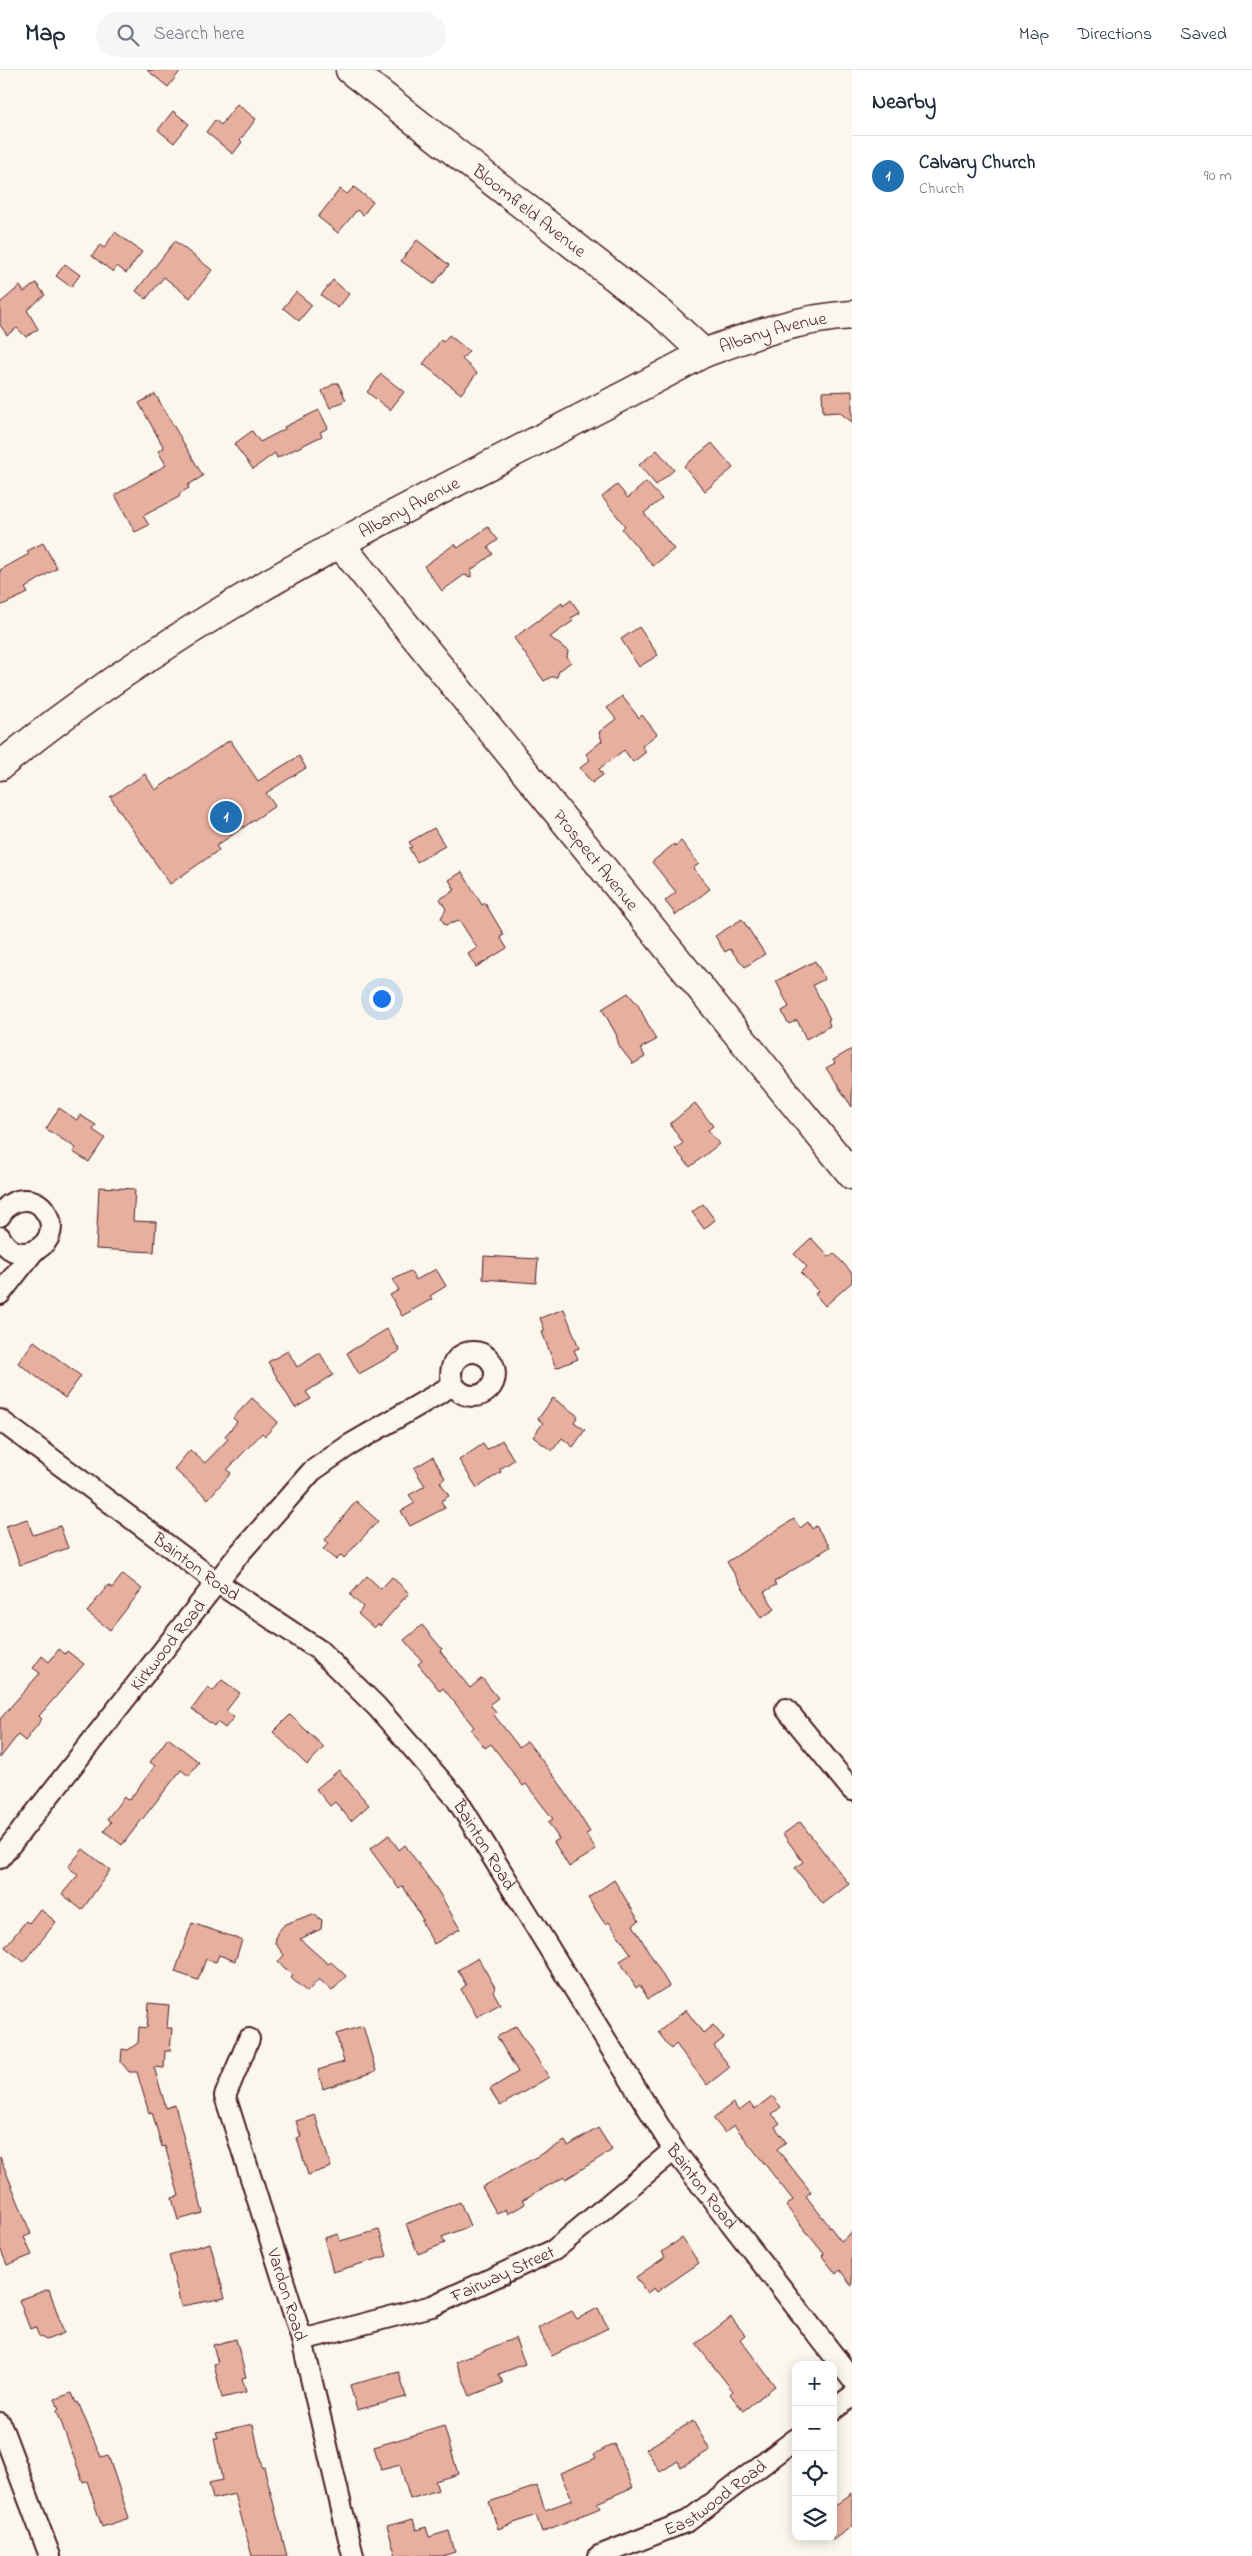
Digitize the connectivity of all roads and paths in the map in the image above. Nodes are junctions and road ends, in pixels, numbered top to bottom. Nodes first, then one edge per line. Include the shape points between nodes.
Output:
1 (350, 70) edge
2 (852, 315) edge
3 (704, 353) junction
4 (339, 543) junction
5 (0, 766) edge
6 (852, 1175) edge
7 (0, 1216) edge
8 (0, 1237) edge
9 (33, 1252) junction
10 (0, 1294) edge
11 (453, 1385) dead end
12 (0, 1420) edge
13 (218, 1583) junction
14 (786, 1709) dead end
15 (852, 1790) edge
16 (0, 1858) edge
17 (249, 2039) dead end
18 (674, 2150) junction
19 (302, 2340) junction
20 (852, 2379) edge
21 (852, 2396) edge
22 (837, 2407) edge
23 (0, 2423) edge
24 (792, 2442) edge
25 (50, 2556) edge
26 (353, 2556) edge
27 (599, 2556) edge

1 - 3 main road, Bloomfield Avenue via 654,308
2 - 3 main road, Albany Avenue via 800,322
3 - 4 main road, Albany Avenue
4 - 5 main road, Albany Avenue via 145,657 70,710
4 - 6 main road, Prospect Avenue
7 - 9 street via 17,1201 26,1200 43,1207 51,1223 50,1232 47,1241
8 - 9 street via 8,1248 16,1252
9 - 10 street
11 - 13 street, Kirkwood Road via 348,1446 312,1471 239,1554
12 - 13 street, Bainton Road
13 - 16 street, Kirkwood Road
13 - 18 street, Bainton Road via 319,1650 377,1707 456,1798
14 - 15 street
17 - 19 street, Vardon Road via 225,2096
18 - 19 street, Fairway Street via 554,2250 432,2306
18 - 20 street, Bainton Road
19 - 26 street, Vardon Road
21 - 22 street
23 - 25 street
24 - 27 street, Eastwood Road via 688,2521

